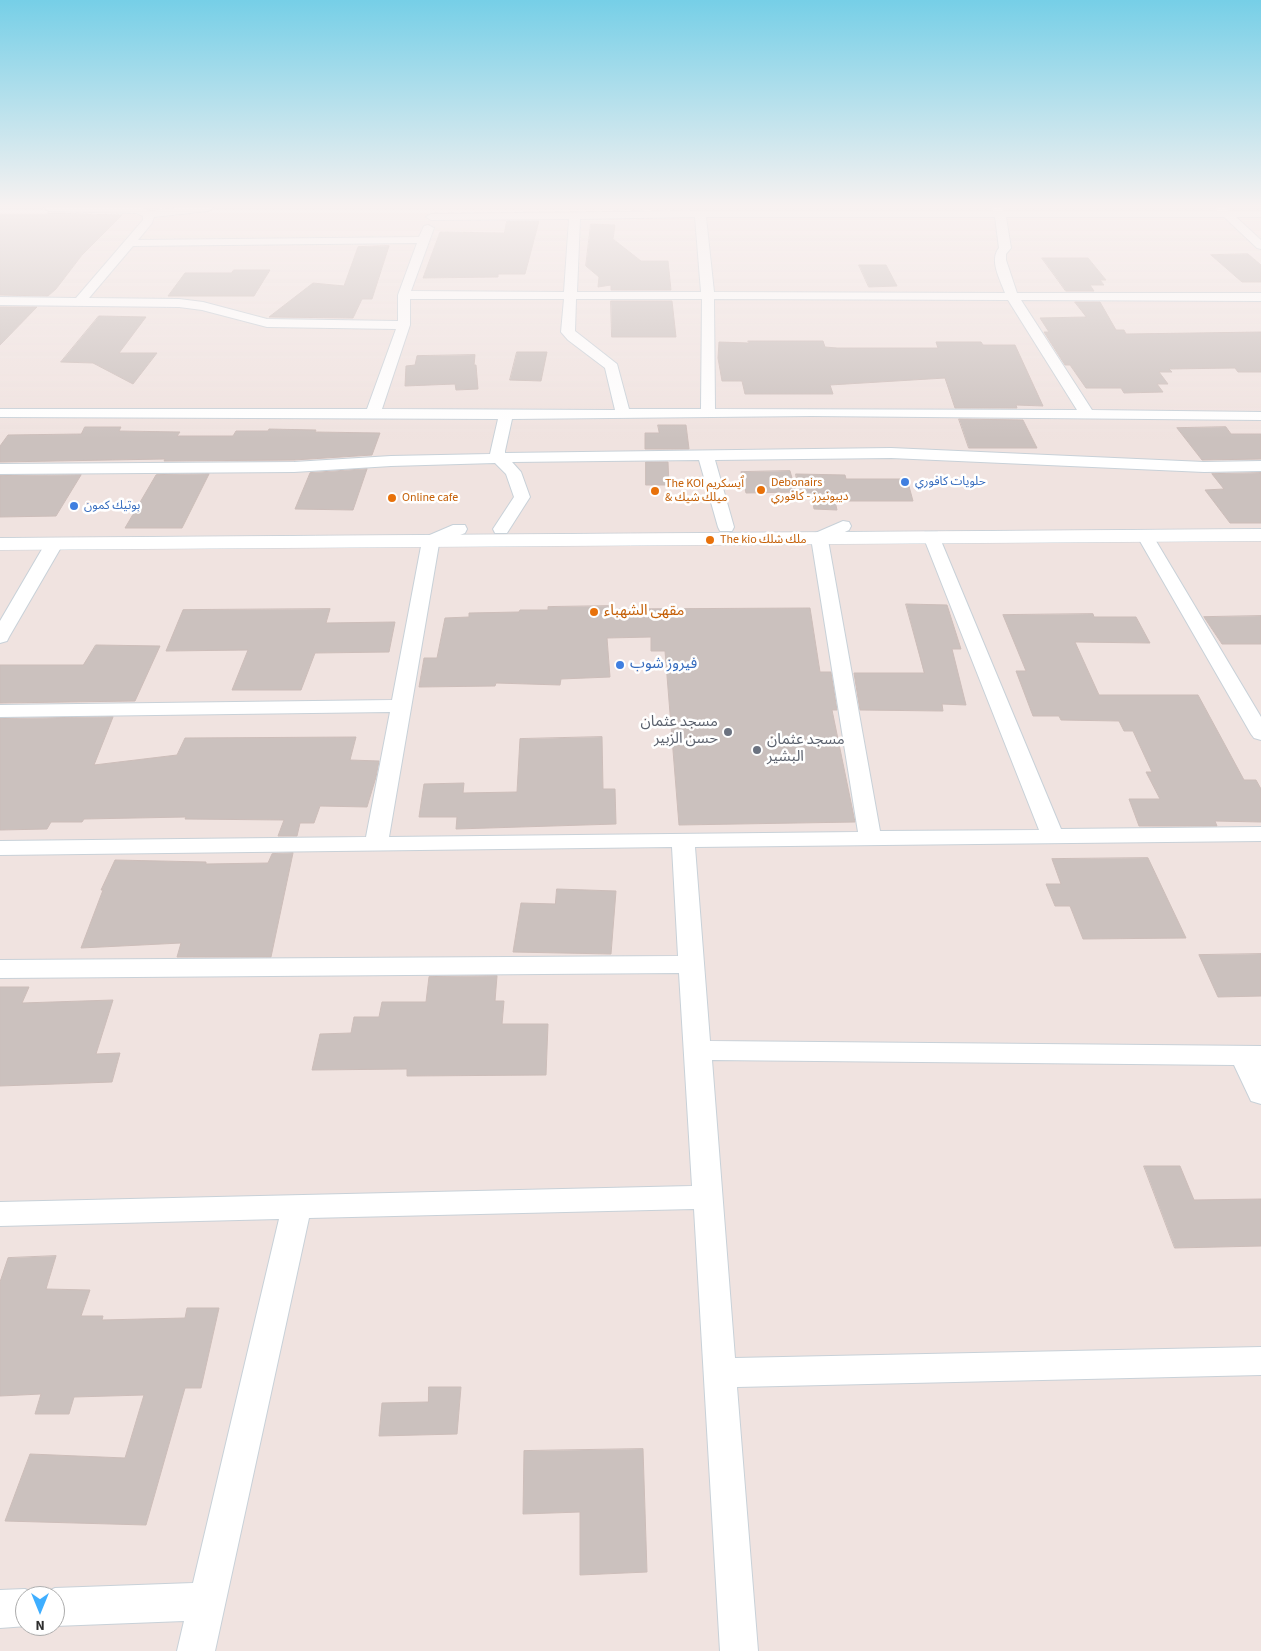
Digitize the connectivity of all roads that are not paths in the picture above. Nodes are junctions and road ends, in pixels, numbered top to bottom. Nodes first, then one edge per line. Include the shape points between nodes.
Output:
1 (93, 285) edge
2 (408, 285) edge
3 (569, 285) edge
4 (707, 285) edge
5 (1008, 285) edge
6 (404, 295) junction
7 (568, 296) junction
8 (708, 296) junction
9 (1012, 296) junction
10 (1261, 297) edge
11 (0, 301) edge
12 (80, 301) junction
13 (404, 325) junction
14 (708, 412) junction
15 (0, 413) edge
16 (373, 413) junction
17 (623, 414) junction
18 (1087, 414) junction
19 (506, 415) junction
20 (1261, 416) edge
21 (706, 456) junction
22 (499, 458) junction
23 (1261, 466) edge
24 (0, 469) edge
25 (1261, 524) edge
26 (843, 526) junction
27 (726, 527) junction
28 (459, 529) junction
29 (502, 529) junction
30 (0, 532) edge
31 (1261, 535) edge
32 (931, 536) junction
33 (1145, 536) junction
34 (819, 538) junction
35 (431, 541) junction
36 (0, 544) edge
37 (54, 544) junction
38 (0, 637) edge
39 (1251, 700) edge
40 (401, 706) junction
41 (0, 711) edge
42 (1261, 734) edge
43 (1261, 834) edge
44 (1053, 836) junction
45 (870, 838) junction
46 (683, 840) junction
47 (376, 844) junction
48 (0, 848) edge
49 (692, 964) junction
50 (0, 969) edge
51 (697, 1050) junction
52 (1252, 1056) edge
53 (1261, 1094) edge
54 (708, 1197) junction
55 (297, 1207) junction
56 (0, 1214) edge
57 (1261, 1361) edge
58 (720, 1373) junction
59 (208, 1601) junction
60 (65, 1607) edge
61 (15, 1608) edge
62 (0, 1609) edge
63 (196, 1651) edge
64 (739, 1651) edge

1 - 12 street
2 - 6 street
3 - 7 street
4 - 8 street
5 - 9 street
6 - 7 street
6 - 13 street
7 - 8 street
7 - 17 street via 568,332 612,367
8 - 9 street
8 - 14 street
9 - 10 street
9 - 18 street
11 - 12 street
12 - 13 street via 193,304 267,323
13 - 16 street
14 - 17 street
14 - 18 street
15 - 16 street
16 - 19 street
17 - 19 street
18 - 20 street
19 - 22 street via 497,450
21 - 22 street
21 - 23 street via 891,453 1204,467
21 - 27 street
22 - 24 street via 294,467
22 - 29 street via 513,472 522,497
25 - 26 street
26 - 27 street
26 - 34 street
27 - 29 street
28 - 29 street
28 - 30 street
28 - 35 street
31 - 33 street
32 - 33 street
32 - 34 street
32 - 44 street
33 - 39 street
34 - 35 street
34 - 45 street
35 - 37 street
35 - 40 street
36 - 37 street
37 - 38 street
39 - 42 street
40 - 41 street
40 - 47 street
43 - 44 street
44 - 45 street
45 - 46 street
46 - 47 street
46 - 49 street
47 - 48 street
49 - 50 street
49 - 51 street
51 - 52 street
51 - 54 street
52 - 53 street
54 - 55 street
54 - 58 street
55 - 56 street
55 - 59 street
57 - 58 street
58 - 64 street
59 - 60 street
59 - 63 street
61 - 62 street

